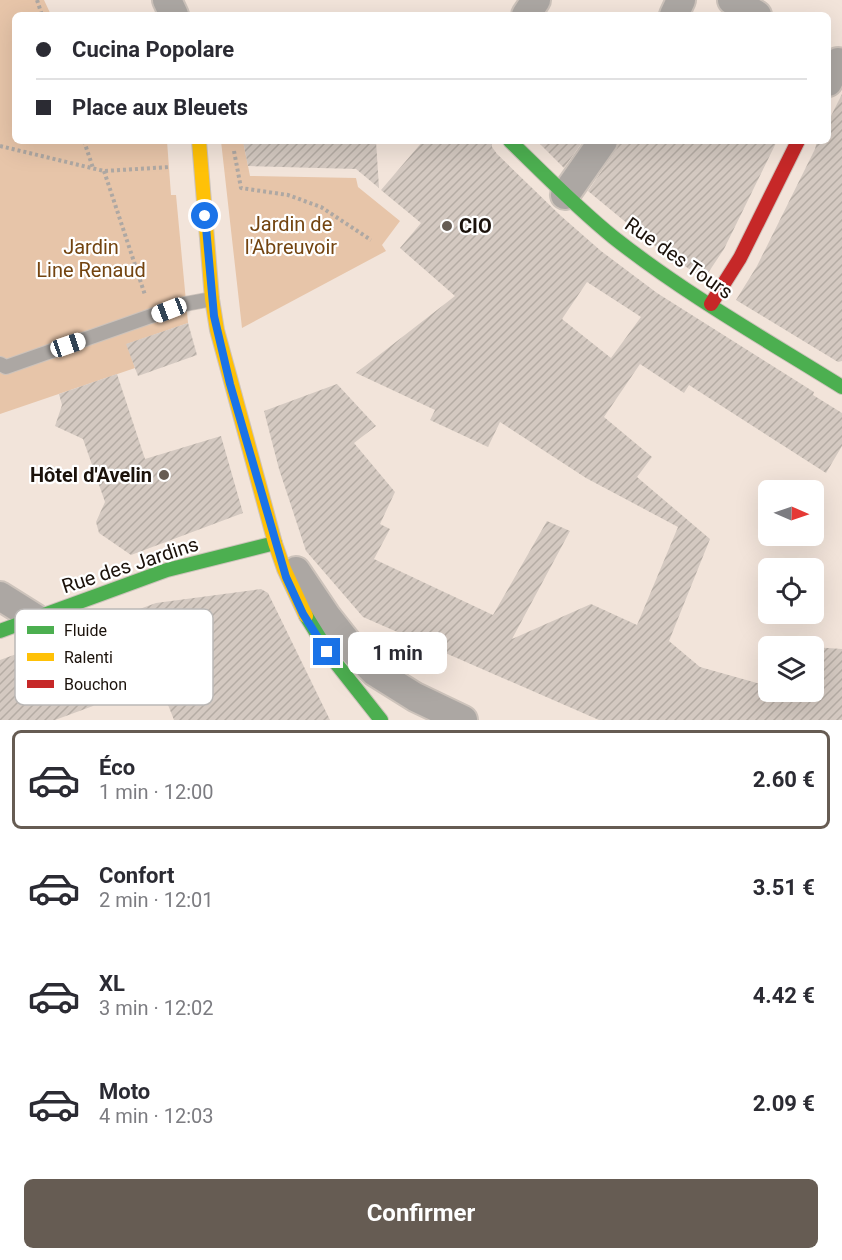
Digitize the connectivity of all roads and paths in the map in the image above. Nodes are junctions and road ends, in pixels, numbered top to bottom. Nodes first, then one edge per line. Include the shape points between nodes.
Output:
1 (732, 0) edge
2 (753, 12) edge
3 (85, 144) edge
4 (199, 144) edge
5 (234, 144) edge
6 (513, 144) edge
7 (601, 144) edge
8 (797, 144) edge
9 (0, 146) edge
10 (168, 168) dead end
11 (94, 169) junction
12 (104, 171) junction
13 (566, 195) junction
14 (371, 240) dead end
15 (212, 299) junction
16 (711, 304) junction
17 (152, 316) junction
18 (0, 364) edge
19 (842, 387) edge
20 (275, 543) junction
21 (0, 596) edge
22 (21, 609) edge
23 (60, 609) edge
24 (15, 625) edge
25 (0, 631) edge
26 (455, 718) edge
27 (381, 720) edge

1 - 2 street
3 - 11 path
4 - 15 street
5 - 14 path via 241,188 288,195 321,207
6 - 13 street, Rue des Tours
7 - 13 street
8 - 16 street via 740,258
9 - 11 path
10 - 12 path
11 - 12 path
12 - 17 path
13 - 16 street, Rue des Tours via 614,237
15 - 17 lane
15 - 20 street via 230,384
16 - 19 street, Rue des Tours
17 - 18 lane via 6,367
20 - 23 street, Rue des Jardins via 167,570
20 - 26 street via 363,661 393,684
20 - 27 street via 286,577 312,629
21 - 22 street
24 - 25 street, Rue des Jardins

